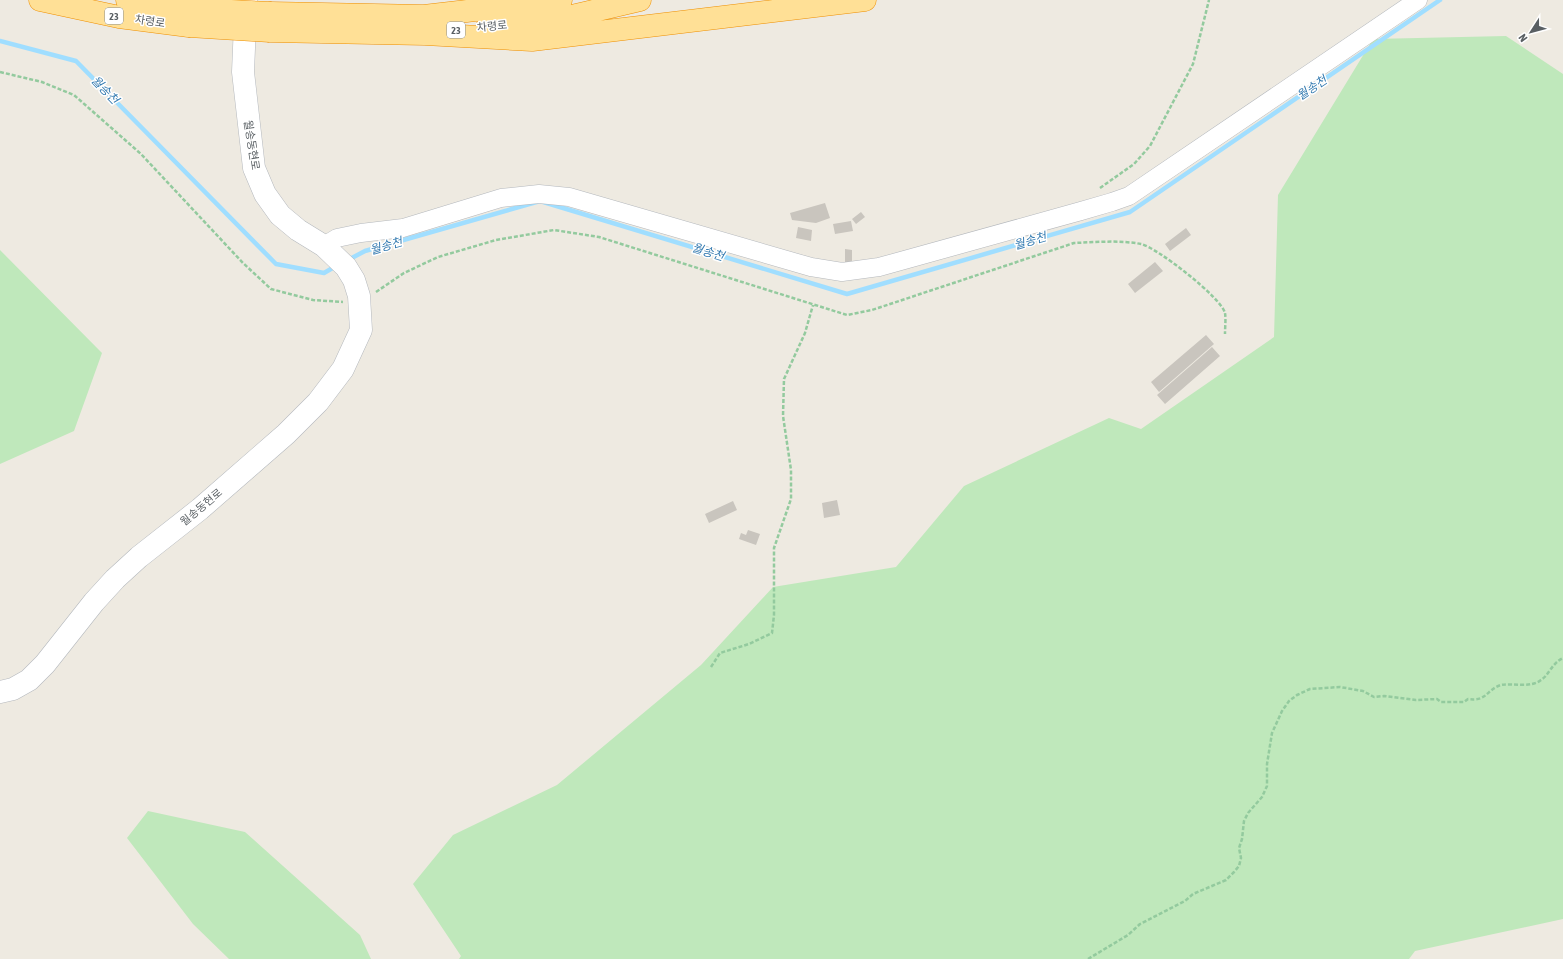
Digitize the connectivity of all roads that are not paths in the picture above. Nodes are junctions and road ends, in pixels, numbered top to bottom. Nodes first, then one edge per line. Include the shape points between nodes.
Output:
1 (40, 0) edge
2 (127, 0) edge
3 (246, 0) edge
4 (496, 0) edge
5 (561, 0) edge
6 (640, 0) edge
7 (865, 0) edge
8 (1418, 0) edge
9 (190, 18) junction
10 (425, 25) junction
11 (329, 251) junction
12 (4, 694) edge

1 - 9 highway, 차령로 / 23 via 119,17
2 - 9 highway, 차령로 / 23
3 - 11 street, 월송동현로 via 243,72 254,168 265,194 280,215
4 - 10 highway
5 - 10 highway, 차령로 / 23
6 - 10 highway, 차령로 / 23 via 555,20
7 - 10 highway via 532,40
8 - 11 street via 1129,196 879,267 842,272 811,267 569,197 539,194 501,198 403,228 337,238
9 - 10 highway, 차령로 / 23, bridge
11 - 12 street, 월송동현로 via 346,267 354,280 359,300 361,330 343,369 318,402 286,434 115,579 45,664 29,680

